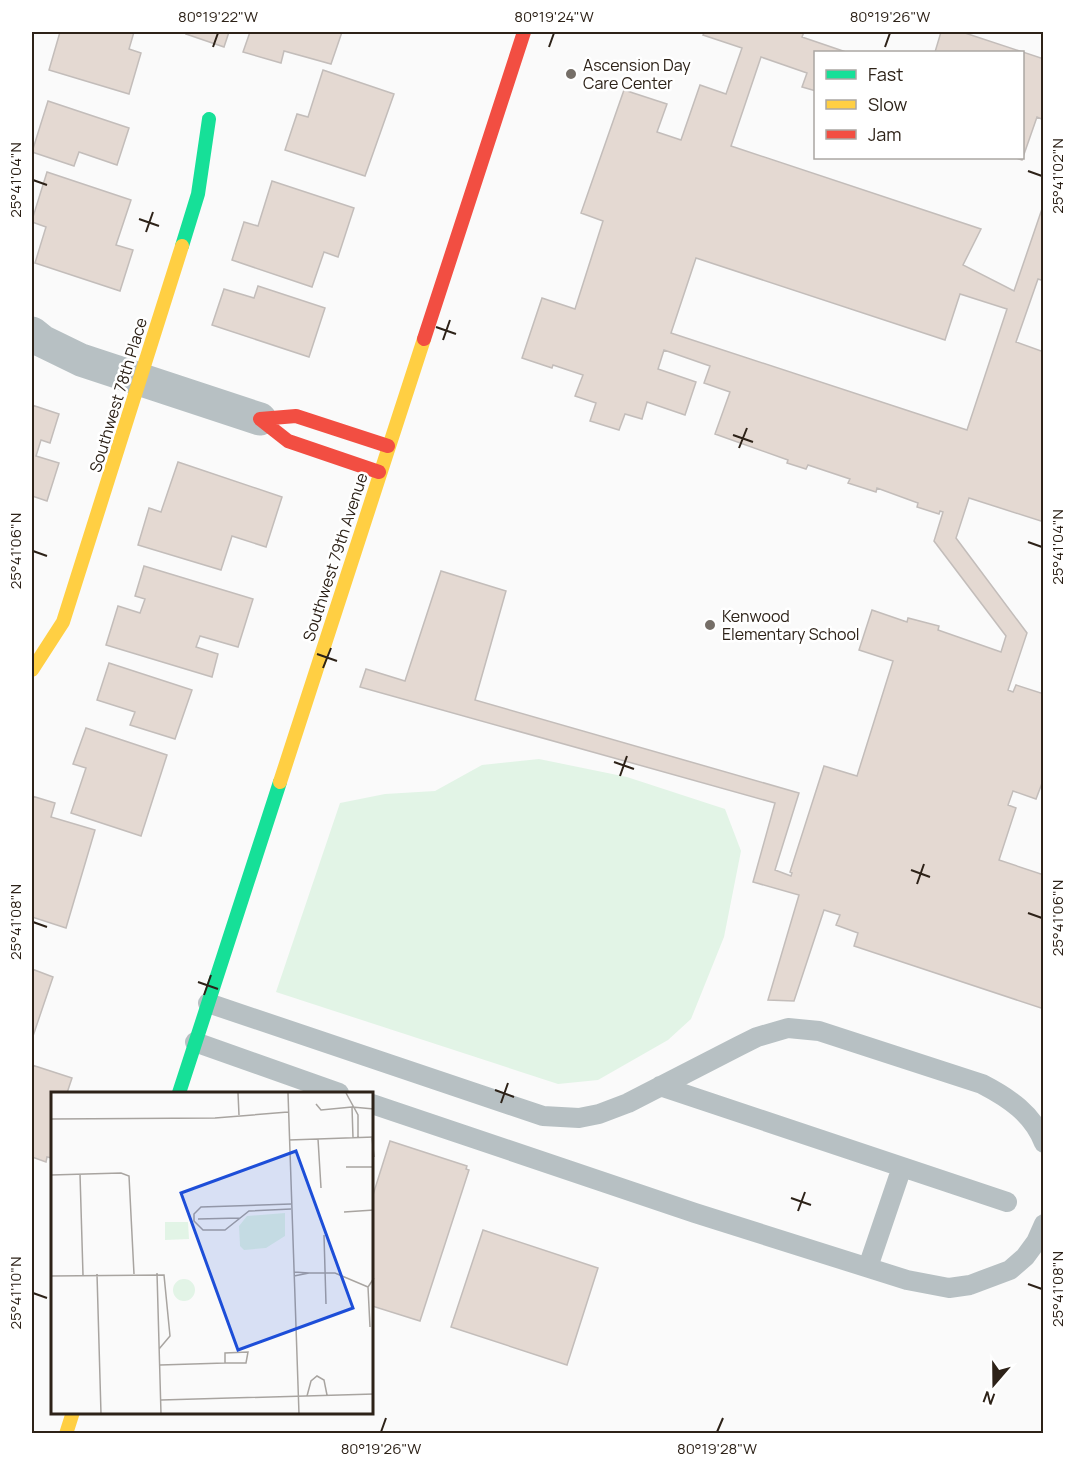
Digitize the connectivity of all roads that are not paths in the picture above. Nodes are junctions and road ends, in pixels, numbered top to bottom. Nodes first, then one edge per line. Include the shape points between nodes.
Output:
1 (524, 32) edge
2 (209, 119) dead end
3 (32, 333) edge
4 (140, 380) junction
5 (260, 419) junction
6 (388, 446) junction
7 (379, 472) junction
8 (32, 670) edge
9 (208, 1003) junction
10 (195, 1042) junction
11 (660, 1086) junction
12 (178, 1092) edge
13 (336, 1092) edge
14 (374, 1105) edge
15 (1044, 1143) edge
16 (902, 1167) junction
17 (1007, 1202) dead end
18 (1044, 1224) edge
19 (868, 1267) junction
20 (73, 1414) edge
21 (66, 1434) edge

1 - 6 street, Southwest 79th Avenue
2 - 4 street, Southwest 78th Place via 198,194
3 - 4 street via 81,360
4 - 5 street
4 - 8 street, Southwest 78th Place via 63,622
5 - 6 street via 296,416
5 - 7 street via 288,441
6 - 7 street, Southwest 79th Avenue
7 - 9 street, Southwest 79th Avenue
9 - 10 street, Southwest 79th Avenue
9 - 11 lane via 543,1116 579,1118 599,1114
10 - 12 street, Southwest 79th Avenue
10 - 13 lane
11 - 15 lane via 757,1037 788,1028 819,1030 1005,1095 1033,1123
11 - 16 lane
14 - 19 lane
16 - 17 lane
16 - 19 lane
18 - 19 lane via 1025,1257 1010,1270 970,1285 949,1288
20 - 21 street

